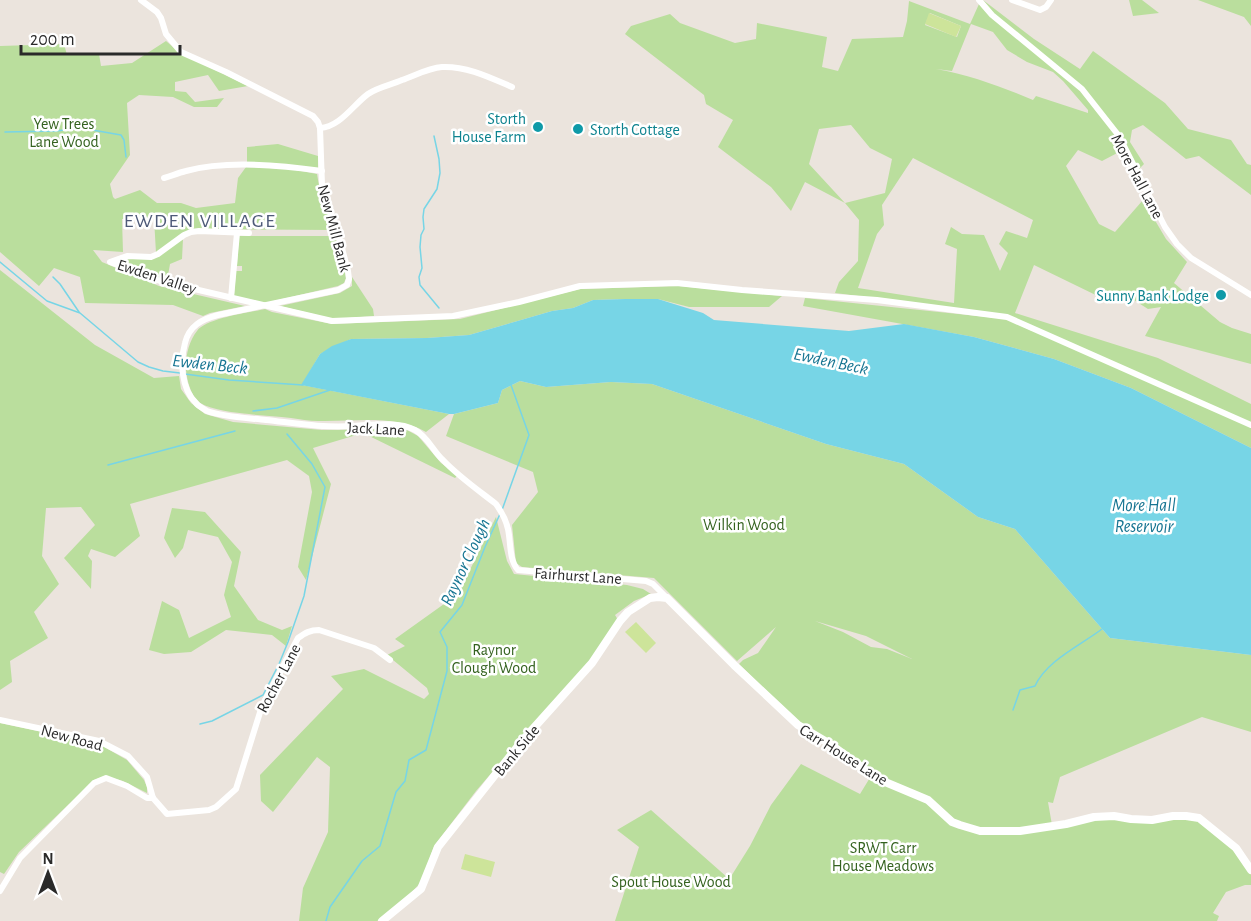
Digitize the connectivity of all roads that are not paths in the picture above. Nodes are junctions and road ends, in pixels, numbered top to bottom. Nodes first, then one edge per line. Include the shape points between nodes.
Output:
1 (141, 0) edge
2 (979, 0) edge
3 (1012, 0) edge
4 (1051, 0) edge
5 (512, 87) dead end
6 (320, 128) junction
7 (322, 171) junction
8 (164, 178) dead end
9 (237, 232) junction
10 (249, 233) dead end
11 (1251, 295) edge
12 (231, 298) junction
13 (264, 306) junction
14 (229, 415) joint
15 (1251, 424) edge
16 (496, 504) joint
17 (667, 598) junction
18 (390, 660) dead end
19 (0, 720) edge
20 (153, 798) junction
21 (1251, 870) edge
22 (0, 891) edge
23 (382, 921) edge

1 - 6 street via 157,12 166,34 181,52 313,116
2 - 11 street, More Hall Lane via 1082,89 1119,136 1177,244 1191,258
3 - 4 street via 1040,10
5 - 6 street via 472,70 441,67 377,90 341,119
6 - 7 street, New Mill Bank
7 - 8 street via 241,165 210,167
7 - 13 street, New Mill Bank via 325,201 348,271 347,285
9 - 10 street, Ewden Valley
9 - 12 street
9 - 12 street, Ewden Valley via 191,232 151,257 127,256 110,262 160,281
12 - 13 street, Ewden Valley
13 - 14 street, New Mill Bank via 198,322 186,339 185,384 195,402 207,411
13 - 15 street, Ewden Valley via 332,321 448,316 580,286 677,283 877,300 1007,317
14 - 16 street, Jack Lane via 414,430 442,460
16 - 17 street, Fairhurst Lane via 507,526 513,564 518,570 646,581
17 - 21 street, Carr House Lane via 798,725 878,779 927,800 952,822 980,831 1020,831 1094,817 1152,820 1192,816 1236,848
17 - 23 street, Bank Side via 650,598 620,621 592,663 522,741 438,847 421,889
18 - 20 street, Rocher Lane via 374,648 319,630 304,633 262,706 236,789 216,807 195,812 167,814
19 - 20 street, New Road via 99,741 128,756 147,777
20 - 22 street via 106,778 94,783 20,858

